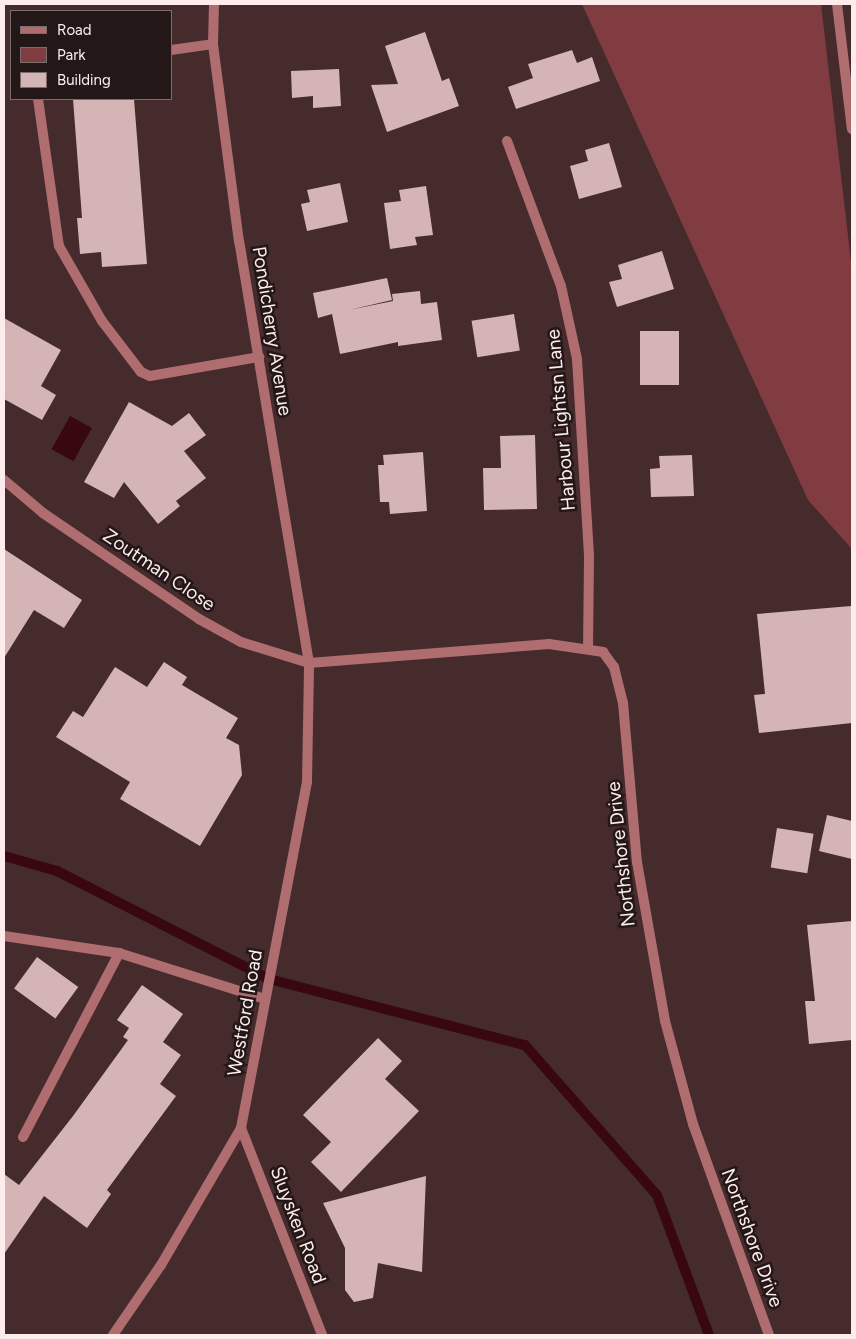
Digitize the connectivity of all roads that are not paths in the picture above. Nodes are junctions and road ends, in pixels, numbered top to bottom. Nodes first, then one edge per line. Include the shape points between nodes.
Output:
1 (214, 4) edge
2 (838, 4) edge
3 (213, 44) junction
4 (172, 50) edge
5 (38, 100) edge
6 (852, 128) edge
7 (507, 141) dead end
8 (259, 357) junction
9 (4, 480) edge
10 (588, 647) junction
11 (309, 662) junction
12 (4, 936) edge
13 (119, 953) junction
14 (265, 999) junction
15 (241, 1128) junction
16 (23, 1137) dead end
17 (113, 1335) edge
18 (322, 1335) edge
19 (769, 1335) edge

1 - 3 street, Pondicherry Avenue
2 - 6 street
3 - 4 street
3 - 8 street, Pondicherry Avenue
5 - 8 street via 59,246 102,321 141,372 150,376
7 - 10 street, Harbour Lightsn Lane via 561,286 577,359 589,558
8 - 11 street, Pondicherry Avenue
9 - 11 street, Zoutman Close via 43,513 199,619 241,642
10 - 11 street, Northshore Drive via 549,644
10 - 19 street, Northshore Drive via 603,652 614,667 623,703 637,862 665,1021 693,1124
11 - 14 street, Westford Road via 307,782
12 - 13 street
13 - 14 street
13 - 16 street
14 - 15 street, Westford Road
15 - 17 street, Westford Road via 161,1264
15 - 18 street, Sluysken Road

